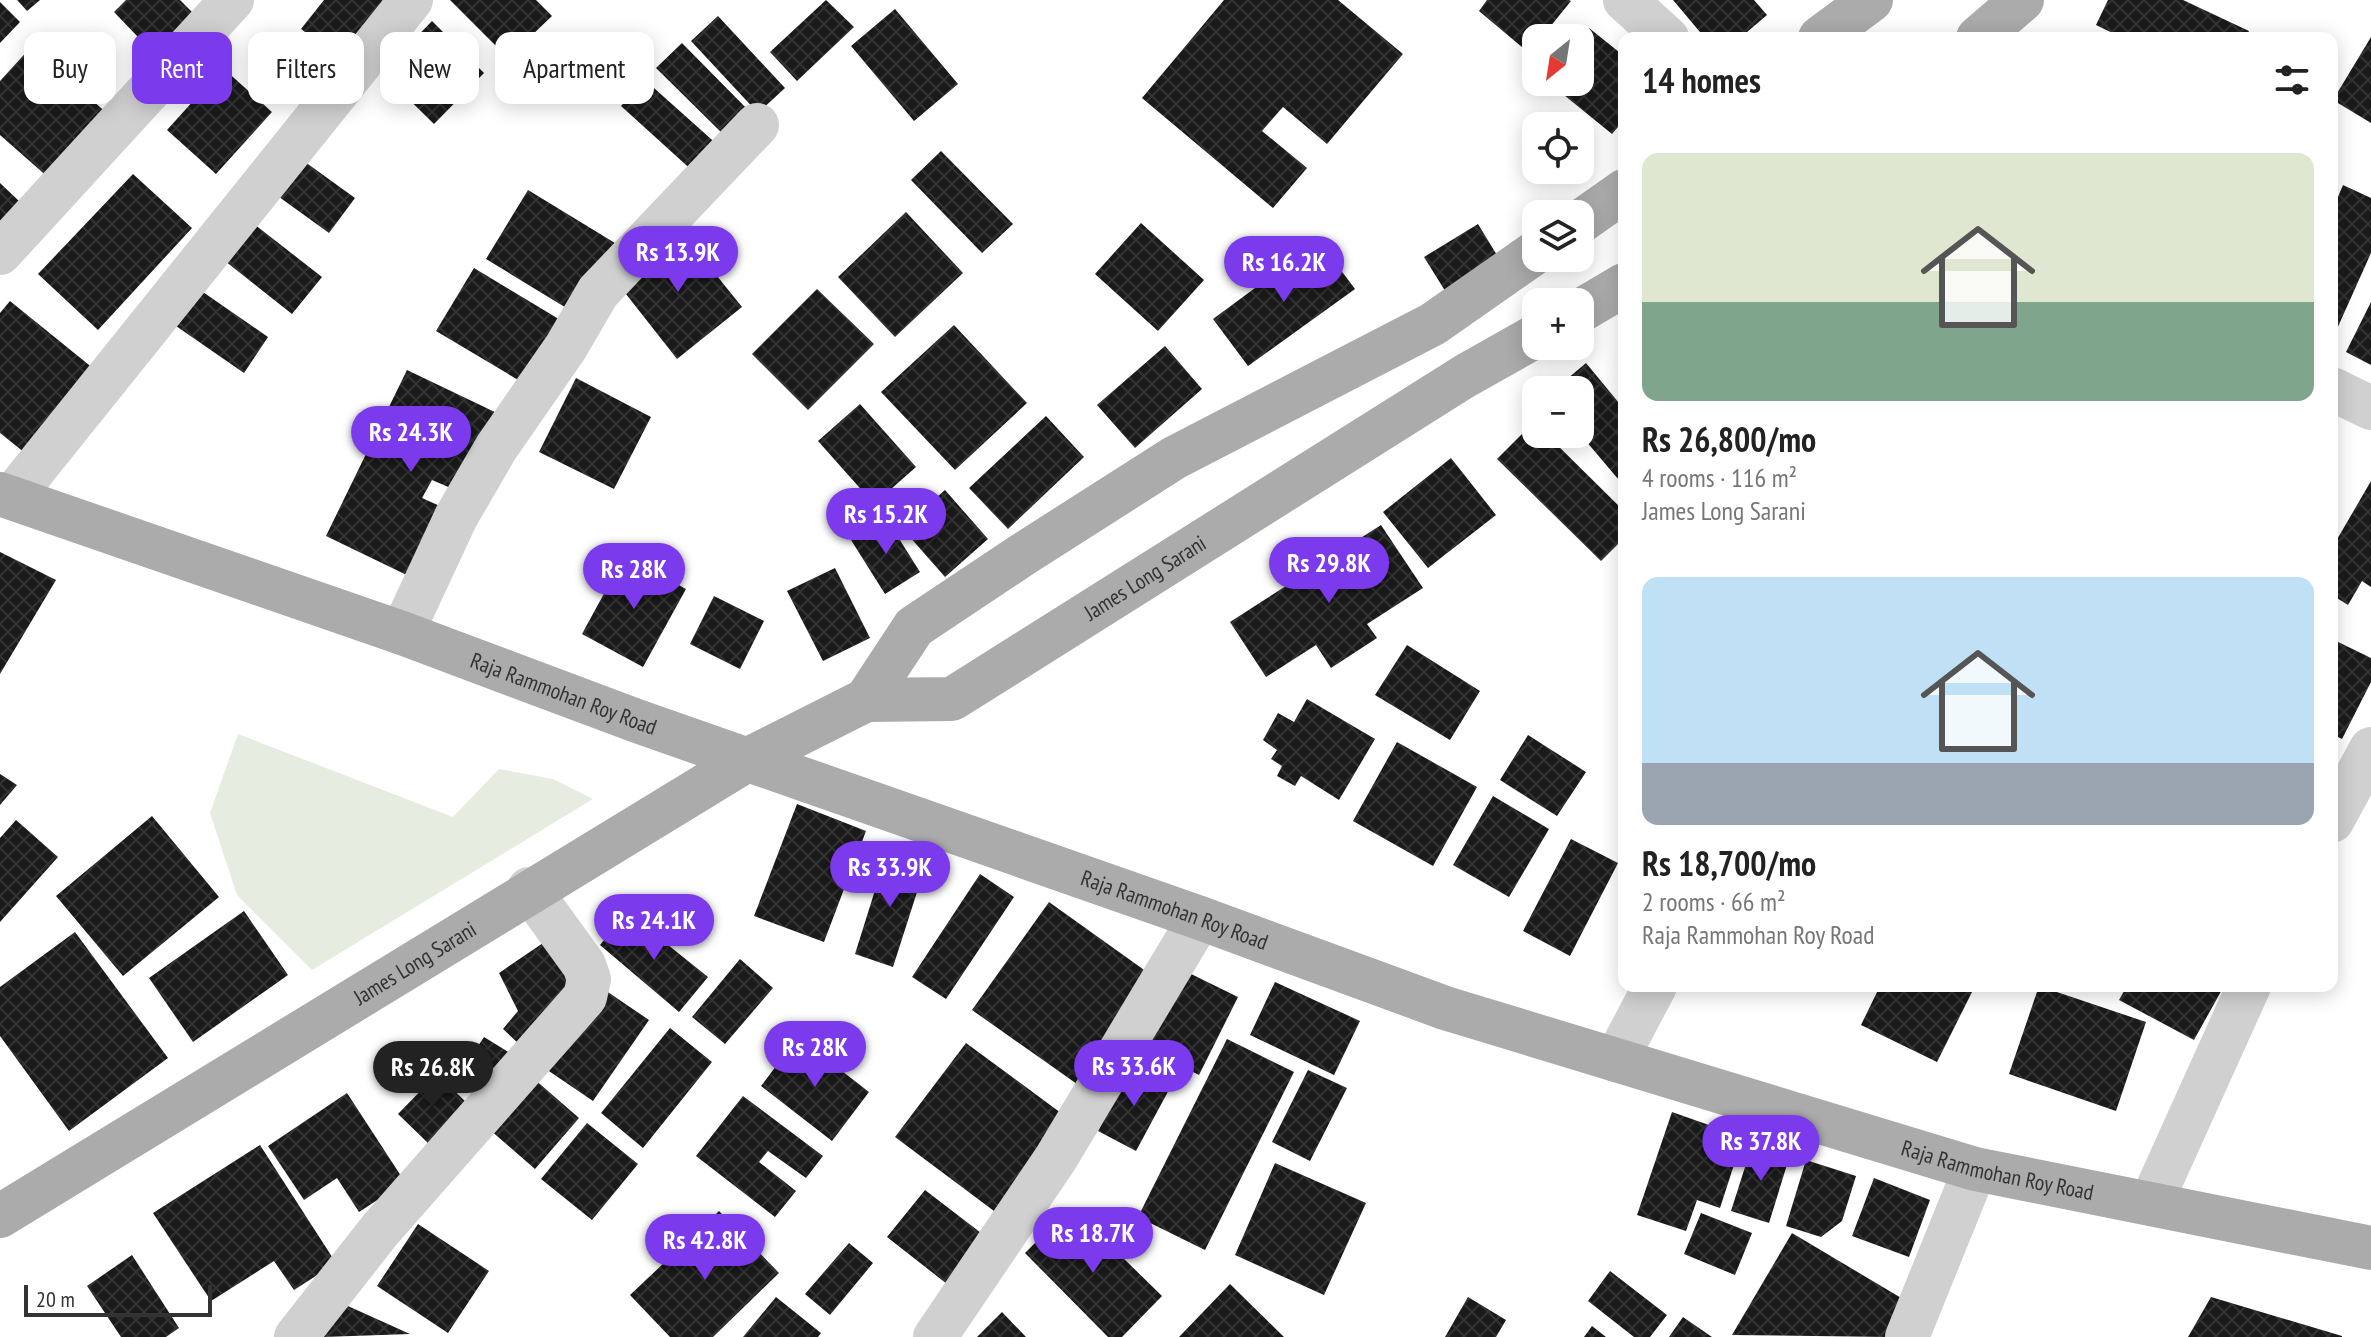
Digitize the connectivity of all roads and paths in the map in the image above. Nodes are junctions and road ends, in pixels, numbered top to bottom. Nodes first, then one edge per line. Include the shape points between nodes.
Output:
1 (232, 0) edge
2 (411, 0) edge
3 (1625, 0) edge
4 (1871, 0) edge
5 (2022, 0) edge
6 (1660, 32) edge
7 (1828, 32) edge
8 (1985, 32) edge
9 (757, 125) dead end
10 (1618, 195) edge
11 (1594, 212) edge
12 (0, 253) edge
13 (1522, 262) edge
14 (1618, 289) edge
15 (1594, 303) edge
16 (1522, 344) edge
17 (2338, 392) edge
18 (2371, 408) edge
19 (6, 496) edge
20 (402, 633) junction
21 (866, 700) junction
22 (2371, 749) edge
23 (747, 760) junction
24 (2338, 810) edge
25 (529, 889) junction
26 (1200, 918) junction
27 (1652, 992) edge
28 (2246, 992) edge
29 (1616, 1060) junction
30 (1975, 1169) junction
31 (2151, 1203) junction
32 (0, 1216) edge
33 (2371, 1248) edge
34 (296, 1337) edge
35 (935, 1337) edge
36 (1907, 1337) edge

1 - 12 street
2 - 19 street
3 - 6 street
4 - 7 main road
5 - 8 main road
9 - 20 street via 598,292 456,517
10 - 11 main road
13 - 21 main road via 1433,324 1174,458 914,627
14 - 15 main road
16 - 21 main road, James Long Sarani via 952,699
17 - 18 street
19 - 20 main road, Raja Rammohan Roy Road
20 - 23 main road, Raja Rammohan Roy Road
21 - 23 main road, James Long Sarani
22 - 24 street
23 - 25 main road, James Long Sarani
23 - 26 main road, Raja Rammohan Roy Road
25 - 32 main road, James Long Sarani
25 - 34 street via 584,965 589,979 585,997 380,1230
26 - 29 main road, Raja Rammohan Roy Road via 1445,1008
26 - 35 street via 1056,1158
27 - 29 street
28 - 31 street
29 - 30 main road, Raja Rammohan Roy Road
30 - 31 main road, Raja Rammohan Roy Road
30 - 36 street
31 - 33 main road, Raja Rammohan Roy Road

